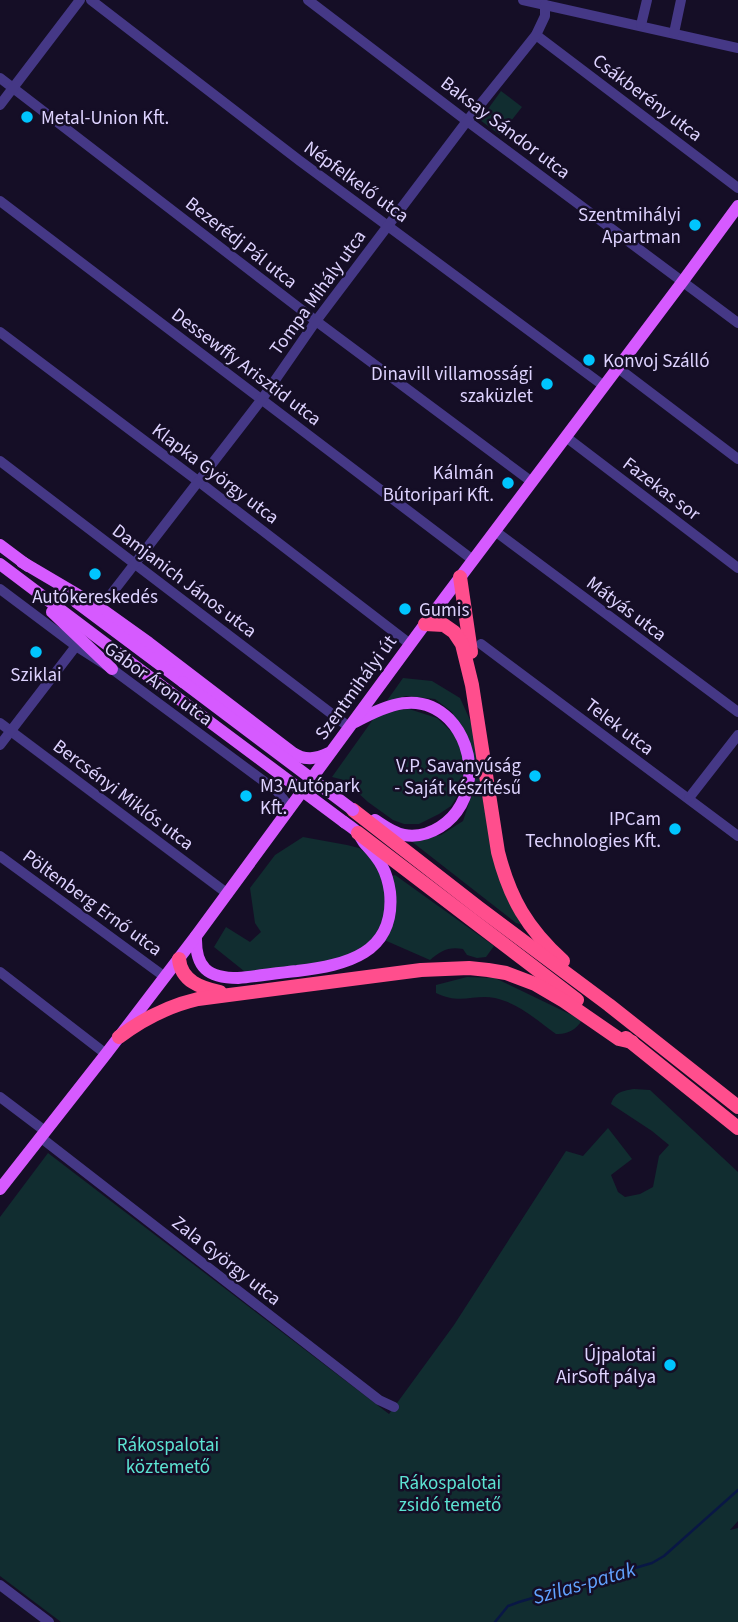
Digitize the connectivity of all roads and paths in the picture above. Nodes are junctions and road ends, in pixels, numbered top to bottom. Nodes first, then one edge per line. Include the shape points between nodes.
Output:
1 (80, 0) edge
2 (91, 0) edge
3 (309, 0) edge
4 (523, 0) edge
5 (647, 0) edge
6 (681, 0) edge
7 (545, 5) junction
8 (641, 25) junction
9 (674, 33) junction
10 (536, 35) junction
11 (738, 48) edge
12 (0, 78) edge
13 (13, 88) junction
14 (0, 105) edge
15 (467, 121) junction
16 (738, 188) edge
17 (0, 201) edge
18 (738, 206) edge
19 (388, 226) junction
20 (683, 281) junction
21 (316, 321) junction
22 (738, 323) edge
23 (0, 332) edge
24 (618, 368) junction
25 (604, 386) junction
26 (262, 399) junction
27 (566, 437) junction
28 (738, 458) edge
29 (0, 461) edge
30 (198, 481) junction
31 (532, 482) junction
32 (495, 531) junction
33 (0, 545) edge
34 (473, 560) junction
35 (22, 562) junction
36 (135, 563) junction
37 (0, 564) edge
38 (738, 568) edge
39 (12, 573) junction
40 (460, 577) junction
41 (0, 589) edge
42 (109, 597) dead end
43 (425, 624) junction
44 (410, 644) junction
45 (481, 644) dead end
46 (76, 646) junction
47 (112, 669) junction
48 (472, 685) junction
49 (738, 712) edge
50 (0, 723) edge
51 (350, 725) junction
52 (10, 731) junction
53 (738, 734) edge
54 (0, 745) edge
55 (330, 752) junction
56 (689, 799) junction
57 (353, 810) junction
58 (288, 812) junction
59 (358, 833) junction
60 (738, 836) edge
61 (0, 856) edge
62 (228, 894) junction
63 (196, 936) junction
64 (179, 959) junction
65 (0, 972) edge
66 (165, 977) junction
67 (235, 993) junction
68 (609, 1005) junction
69 (119, 1037) junction
70 (632, 1042) junction
71 (106, 1054) junction
72 (0, 1097) edge
73 (738, 1107) edge
74 (738, 1128) edge
75 (43, 1134) junction
76 (0, 1189) edge
77 (394, 1407) dead end
78 (0, 1585) edge
79 (49, 1622) edge

1 - 13 street
2 - 19 street, Népfelkelő utca
3 - 15 street, Baksay Sándor utca
4 - 7 street
5 - 8 street
6 - 9 street
7 - 8 street
7 - 10 street, Tompa Mihály utca
8 - 9 street
9 - 11 street
10 - 15 street, Tompa Mihály utca
10 - 16 street, Csákberény utca
12 - 13 street, Bezerédj Pál utca
13 - 14 street
13 - 21 street, Bezerédj Pál utca
15 - 19 street, Tompa Mihály utca
15 - 20 street, Baksay Sándor utca
17 - 26 street, Dessewffy Arisztid utca
18 - 20 main road, Szentmihályi út
19 - 21 street, Tompa Mihály utca
19 - 25 street, Népfelkelő utca
20 - 22 street, Baksay Sándor utca
20 - 24 main road, Szentmihályi út
21 - 26 street, Tompa Mihály utca
21 - 31 street, Bezerédj Pál utca
23 - 30 street, Klapka György utca
24 - 25 main road, Szentmihályi út
24 - 28 street
25 - 27 main road, Szentmihályi út
26 - 30 street, Tompa Mihály utca
26 - 34 street, Dessewffy Arisztid utca
27 - 31 main road, Szentmihályi út
27 - 38 street, Fazekas sor
29 - 36 street, Damjanich János utca
30 - 36 street, Tompa Mihály utca
30 - 44 street, Klapka György utca
31 - 32 main road, Szentmihályi út
32 - 34 main road, Szentmihályi út
32 - 49 street, Mátyás utca
33 - 35 main road
34 - 40 main road, Szentmihályi út
35 - 55 main road via 100,608 293,753 307,759
35 - 57 main road, bridge
36 - 42 street, Tompa Mihály utca
36 - 51 street, Damjanich János utca
37 - 39 main road
39 - 47 main road
39 - 59 main road, bridge
40 - 43 main road, Szentmihályi út
40 - 48 highway
41 - 46 street, Gábor Áron utca
43 - 44 main road, Szentmihályi út
43 - 48 highway via 444,625 454,632 462,644
44 - 51 main road, Szentmihályi út
45 - 56 street, Telek utca
46 - 47 street, Gábor Áron utca
46 - 52 street
47 - 58 street, Gábor Áron utca via 277,791
48 - 68 highway via 498,852 509,890 551,950 594,985
50 - 52 street, Bercsényi Miklós utca
51 - 55 main road, Szentmihályi út
51 - 57 main road via 389,706 429,705 442,712 463,738 470,770 468,787 452,818 430,832 404,835
52 - 54 street
52 - 62 street, Bercsényi Miklós utca
53 - 56 street
55 - 58 main road, Szentmihályi út
56 - 60 street, Telek utca
57 - 68 highway
58 - 62 main road, Szentmihályi út
59 - 63 main road via 381,861 391,900 384,930 367,951 340,964 225,978 201,965
59 - 70 highway
61 - 66 street, Pöltenberg Ernő utca
62 - 63 main road, Szentmihályi út
63 - 64 main road, Szentmihályi út
64 - 66 main road, Szentmihályi út
64 - 67 highway via 181,971 195,984
65 - 71 street
66 - 69 main road, Szentmihályi út
67 - 69 highway via 178,1004
67 - 70 highway via 421,970 488,970 535,984 619,1039
68 - 73 highway
69 - 71 main road, Szentmihályi út
70 - 74 highway
71 - 75 main road, Szentmihályi út
72 - 75 street, Zala György utca
75 - 76 main road, Szentmihályi út
75 - 77 street, Zala György utca via 379,1400
78 - 79 street

